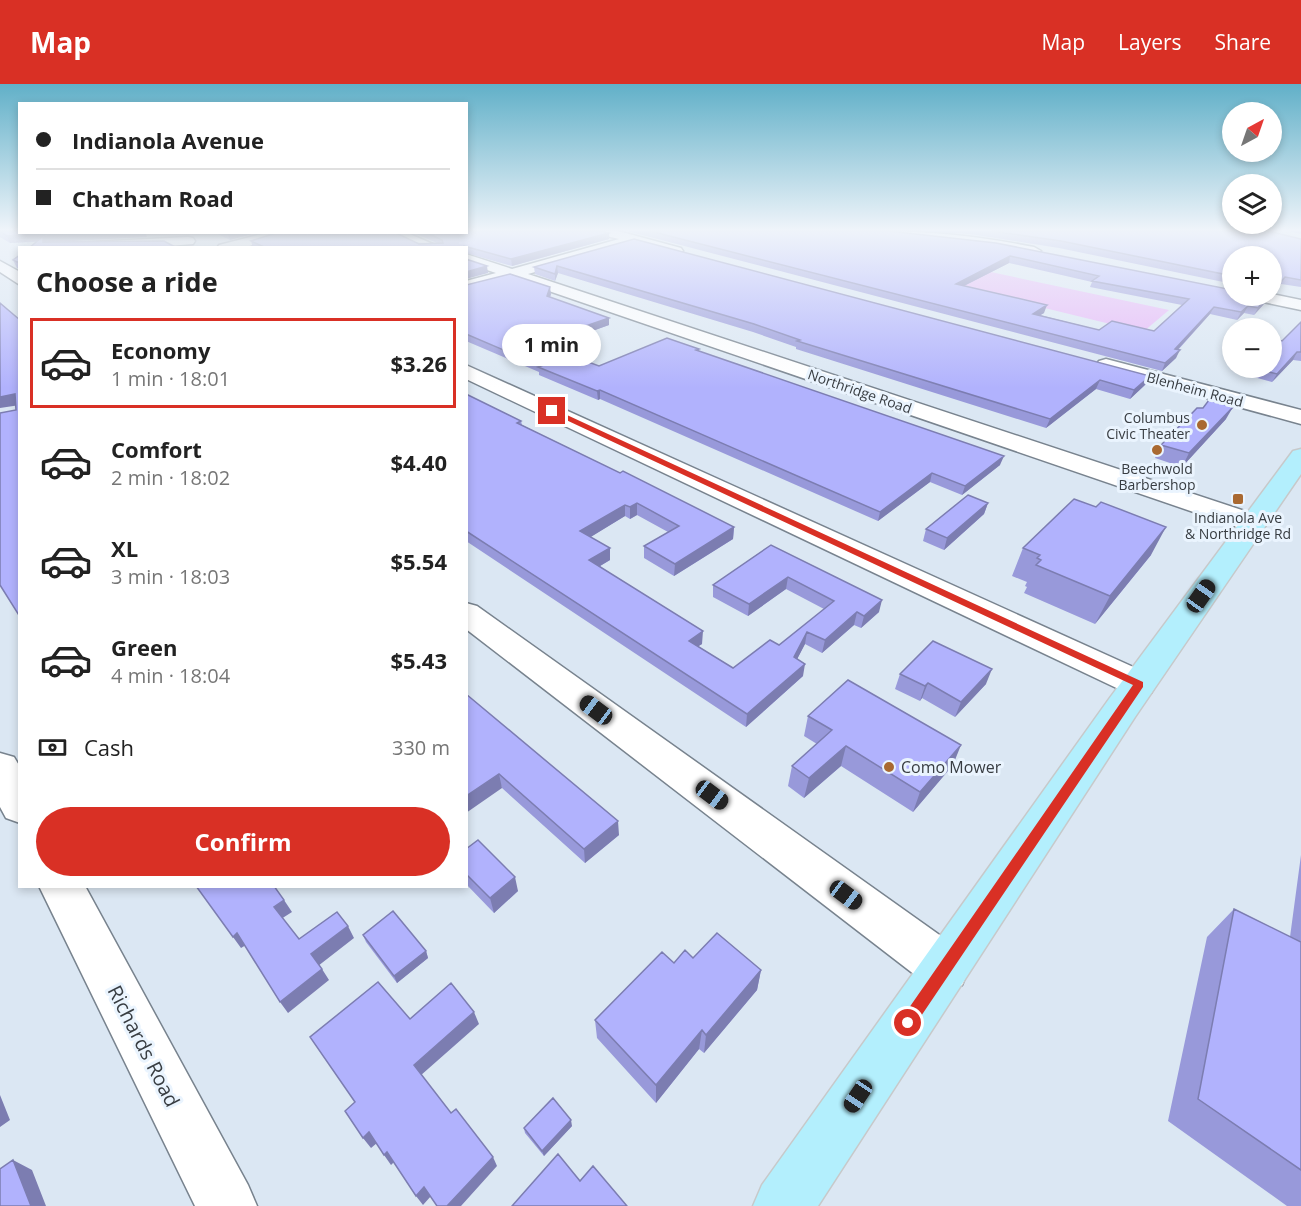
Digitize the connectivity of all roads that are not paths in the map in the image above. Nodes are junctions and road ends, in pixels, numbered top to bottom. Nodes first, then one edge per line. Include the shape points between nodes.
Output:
1 (543, 283) edge
2 (1282, 301) edge
3 (1301, 305) edge
4 (1092, 362) edge
5 (468, 372) edge
6 (1301, 417) edge
7 (1301, 456) edge
8 (1252, 524) junction
9 (468, 614) edge
10 (1139, 684) junction
11 (0, 768) edge
12 (18, 802) edge
13 (62, 888) edge
14 (945, 968) junction
15 (227, 1206) edge
16 (783, 1206) edge

1 - 8 street, Northridge Road
2 - 3 street
4 - 6 street, Blenheim Road
5 - 10 street
7 - 8 main road
8 - 10 main road
9 - 14 street
10 - 14 main road
11 - 12 street
13 - 15 street, Richards Road
14 - 16 main road

